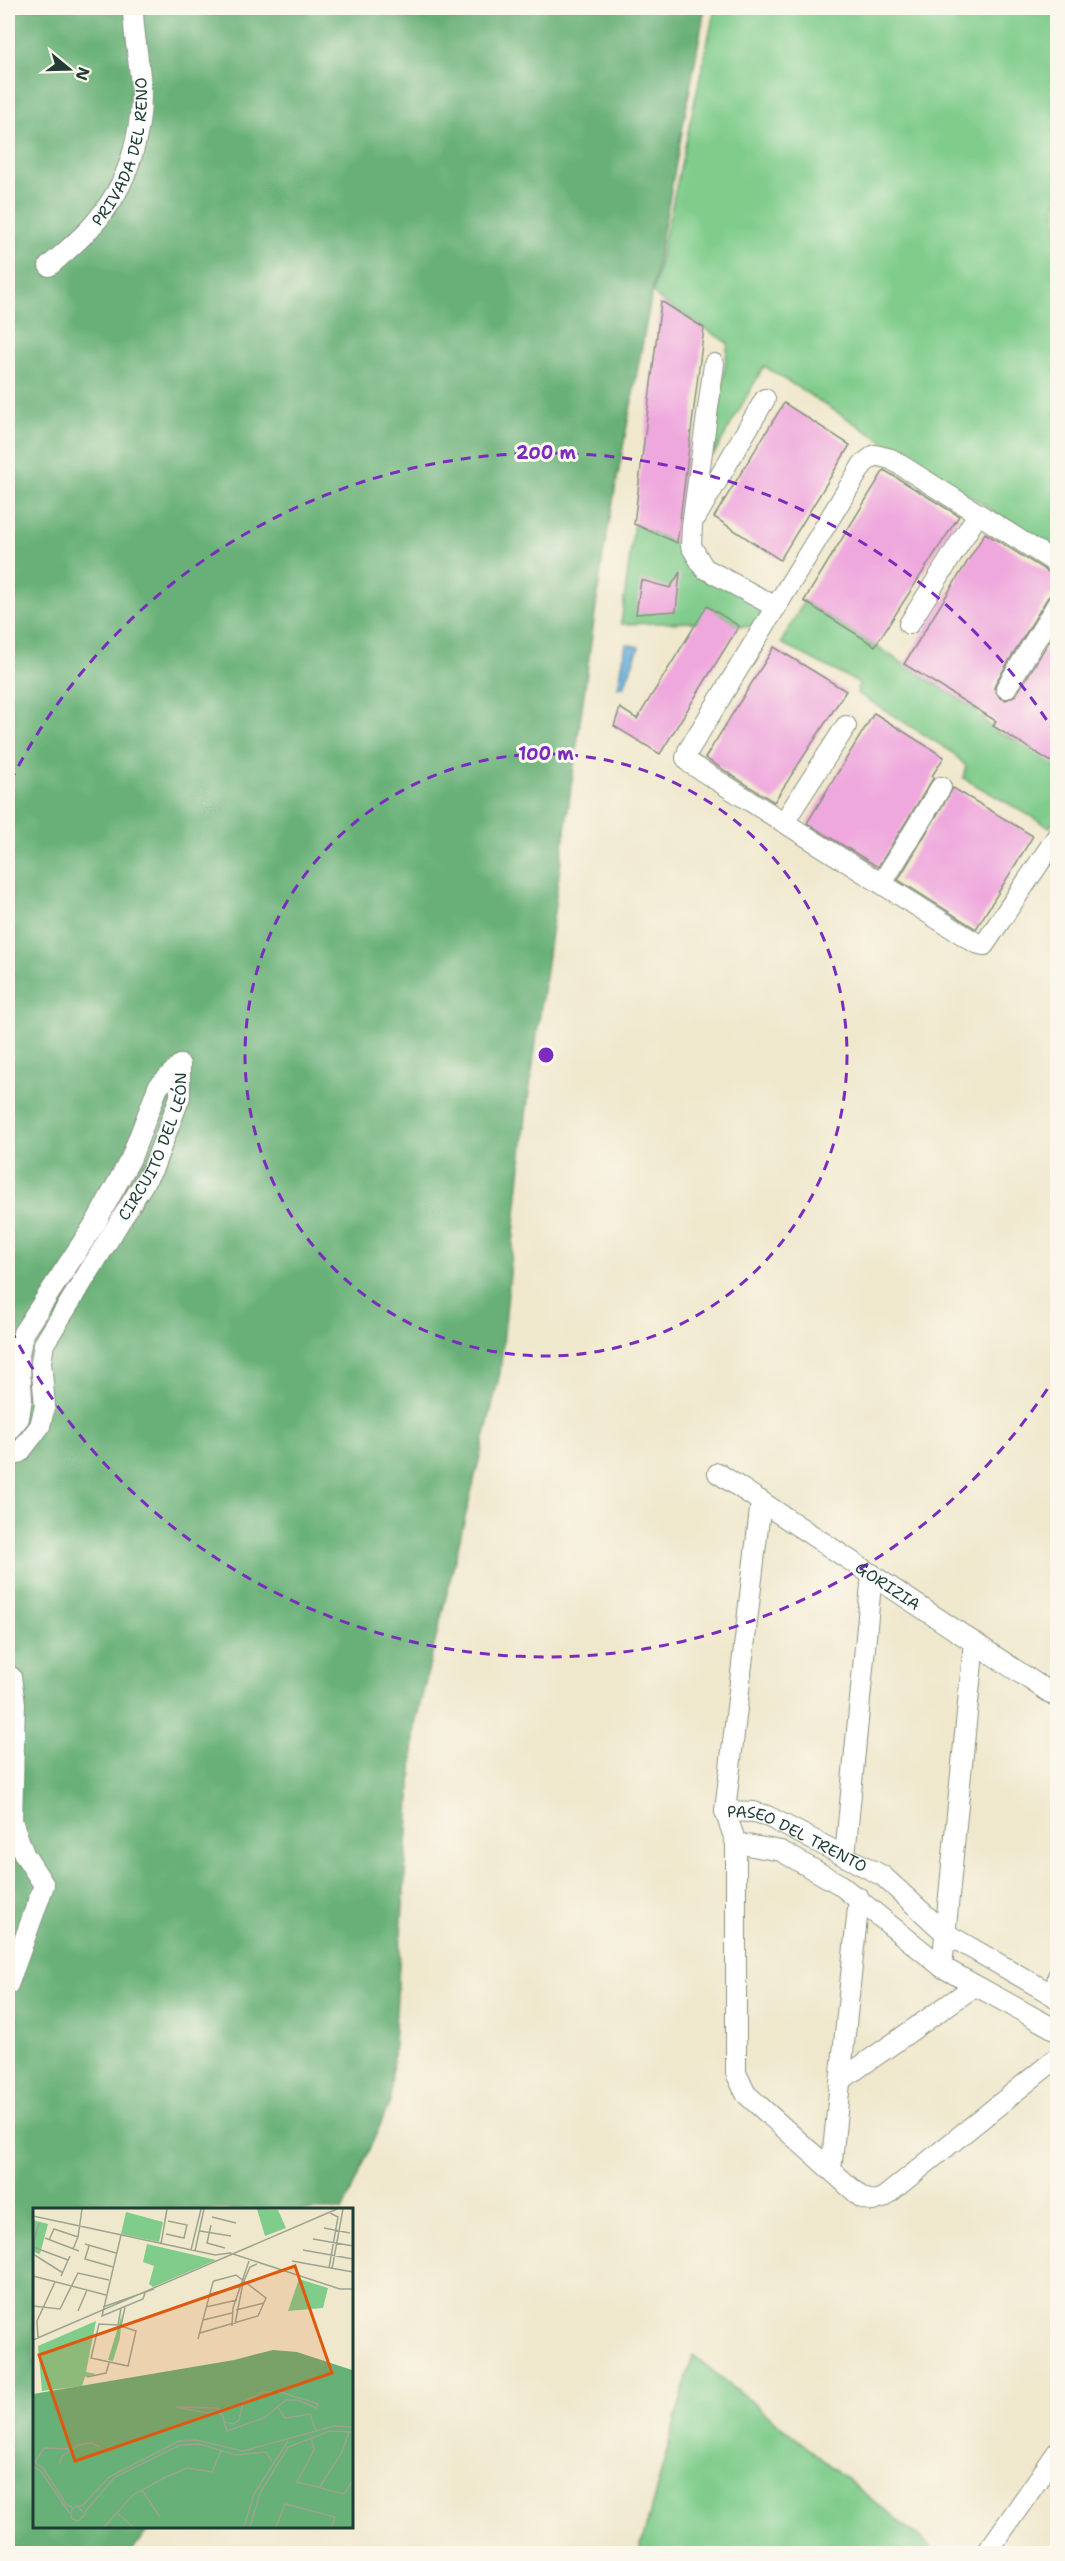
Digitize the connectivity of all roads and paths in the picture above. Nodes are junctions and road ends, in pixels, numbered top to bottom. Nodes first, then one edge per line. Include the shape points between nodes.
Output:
1 (133, 11) edge
2 (49, 266) dead end
3 (714, 364) dead end
4 (765, 399) dead end
5 (978, 514) junction
6 (692, 525) junction
7 (1058, 564) edge
8 (1058, 603) edge
9 (776, 607) junction
10 (909, 624) dead end
11 (1006, 688) dead end
12 (846, 726) dead end
13 (941, 787) dead end
14 (784, 822) junction
15 (1058, 835) edge
16 (882, 883) junction
17 (8, 1431) edge
18 (8, 1458) edge
19 (718, 1473) dead end
20 (761, 1501) junction
21 (872, 1574) junction
22 (974, 1642) junction
23 (8, 1675) edge
24 (1058, 1698) edge
25 (725, 1810) junction
26 (735, 1843) junction
27 (845, 1856) junction
28 (859, 1898) junction
29 (945, 1933) junction
30 (942, 1967) junction
31 (1058, 1976) edge
32 (8, 1985) edge
33 (975, 1986) junction
34 (1056, 1998) edge
35 (1058, 2031) edge
36 (1058, 2057) edge
37 (841, 2080) junction
38 (831, 2170) junction
39 (1058, 2451) edge
40 (986, 2553) edge

1 - 2 street, PRIVADA DEL RENO via 141,102 133,155 116,195 102,214
3 - 6 street
4 - 6 street
5 - 7 street
5 - 9 street via 891,459 875,455 863,464
5 - 10 street
6 - 9 street via 691,546 704,568
8 - 11 street
9 - 14 street via 686,758
12 - 14 street
13 - 16 street
14 - 16 street
15 - 16 street via 984,945
17 - 18 street, CIRCUITO DEL LEÓN via 19,1418 23,1333 96,1222 130,1158 158,1087 180,1065 180,1097 153,1168 44,1344 41,1362 45,1406 40,1426 20,1452
19 - 20 street, GORIZIA
20 - 21 street, GORIZIA
20 - 25 street
21 - 22 street, GORIZIA
21 - 27 street
22 - 24 street, GORIZIA
22 - 29 street
23 - 32 street via 15,1703 12,1821 24,1854 44,1885
25 - 26 street, PASEO DEL TRENTO
25 - 27 street, PASEO DEL TRENTO via 767,1816
26 - 28 street, PASEO DEL TRENTO via 781,1851
26 - 38 street via 736,2073 746,2094
27 - 29 street, PASEO DEL TRENTO via 883,1876
28 - 30 street, PASEO DEL TRENTO
28 - 37 street
29 - 30 street
29 - 34 street, PASEO DEL TRENTO
30 - 33 street, PASEO DEL TRENTO
31 - 34 street
33 - 35 street, PASEO DEL TRENTO
33 - 37 street
36 - 38 street via 883,2198 862,2198
37 - 38 street
39 - 40 street

